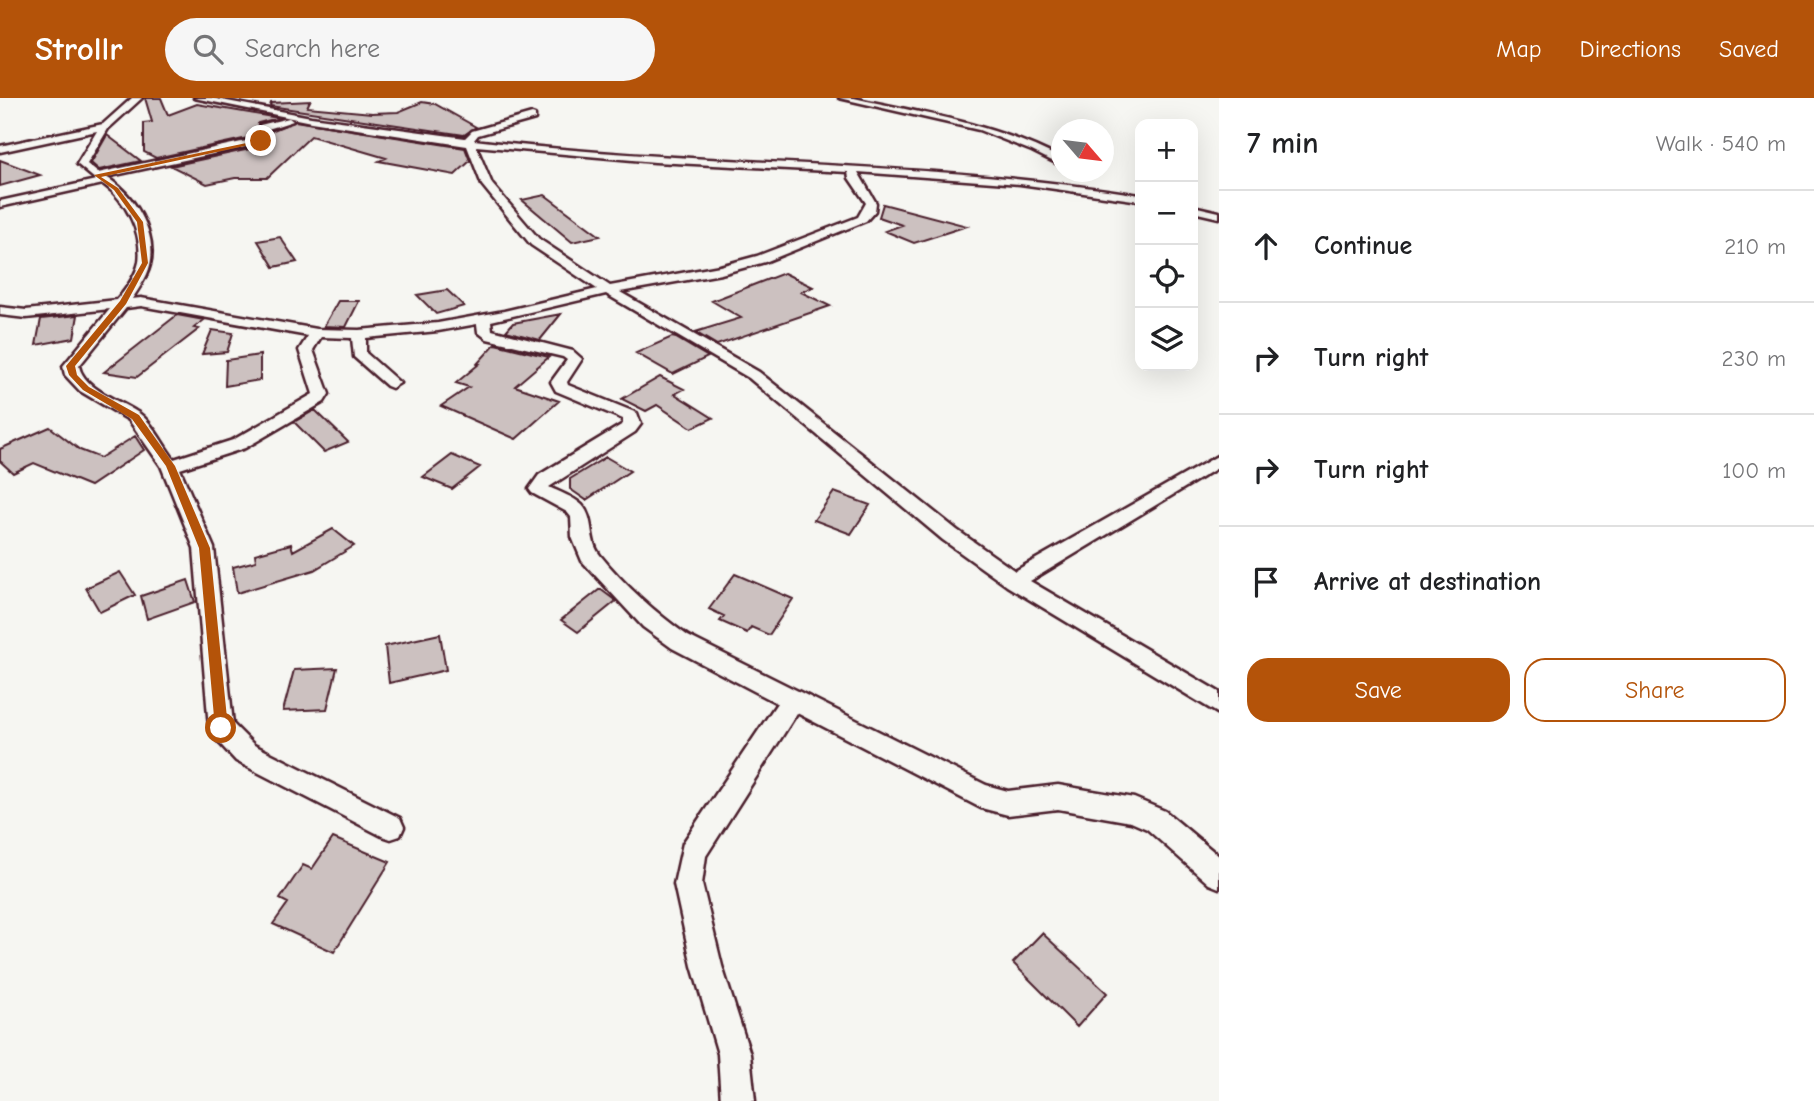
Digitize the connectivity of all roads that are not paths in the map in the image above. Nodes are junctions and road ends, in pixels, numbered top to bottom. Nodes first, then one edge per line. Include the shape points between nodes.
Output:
1 (138, 98) edge
2 (198, 98) edge
3 (843, 98) edge
4 (881, 98) edge
5 (864, 103) junction
6 (532, 117) dead end
7 (298, 119) junction
8 (107, 126) junction
9 (468, 144) junction
10 (0, 149) edge
11 (1051, 157) edge
12 (852, 169) junction
13 (100, 179) junction
14 (1088, 182) edge
15 (1097, 190) junction
16 (1135, 197) edge
17 (0, 204) edge
18 (1198, 210) edge
19 (1219, 215) edge
20 (608, 290) junction
21 (123, 302) junction
22 (0, 311) edge
23 (26, 314) junction
24 (484, 319) junction
25 (0, 327) edge
26 (317, 333) junction
27 (359, 334) junction
28 (392, 383) dead end
29 (1219, 460) edge
30 (170, 466) junction
31 (1014, 581) junction
32 (792, 700) junction
33 (1219, 705) edge
34 (391, 827) dead end
35 (1219, 874) edge
36 (738, 1101) edge

1 - 8 street
2 - 7 street
3 - 5 street
4 - 5 street
5 - 11 street via 976,125
6 - 9 street via 475,133
7 - 9 street
7 - 13 street via 266,125 262,131 265,140
8 - 10 street
8 - 13 street via 82,164
9 - 12 street
9 - 20 street via 486,185 535,242
12 - 15 street
12 - 20 street via 871,203 862,219 761,259
13 - 17 street
13 - 21 street via 116,189 140,222 145,263
14 - 15 street
15 - 16 street
18 - 19 street
20 - 24 street
20 - 31 street via 754,375 950,536
21 - 23 street
21 - 26 street via 164,304
21 - 30 street via 71,366 73,375 135,417
22 - 23 street
23 - 25 street
24 - 27 street
24 - 32 street via 485,332 492,336 575,359 559,382 562,388 631,416 634,424 629,428 538,489 574,508 589,556 651,621 680,642
26 - 27 street
26 - 30 street via 306,350 321,394 318,399 239,444
27 - 28 street via 359,354
29 - 31 street
30 - 34 street via 204,548 221,728 245,753
31 - 33 street
32 - 35 street via 981,796 1008,803 1058,797 1134,810 1156,820
32 - 36 street via 693,852 688,884 734,1054

